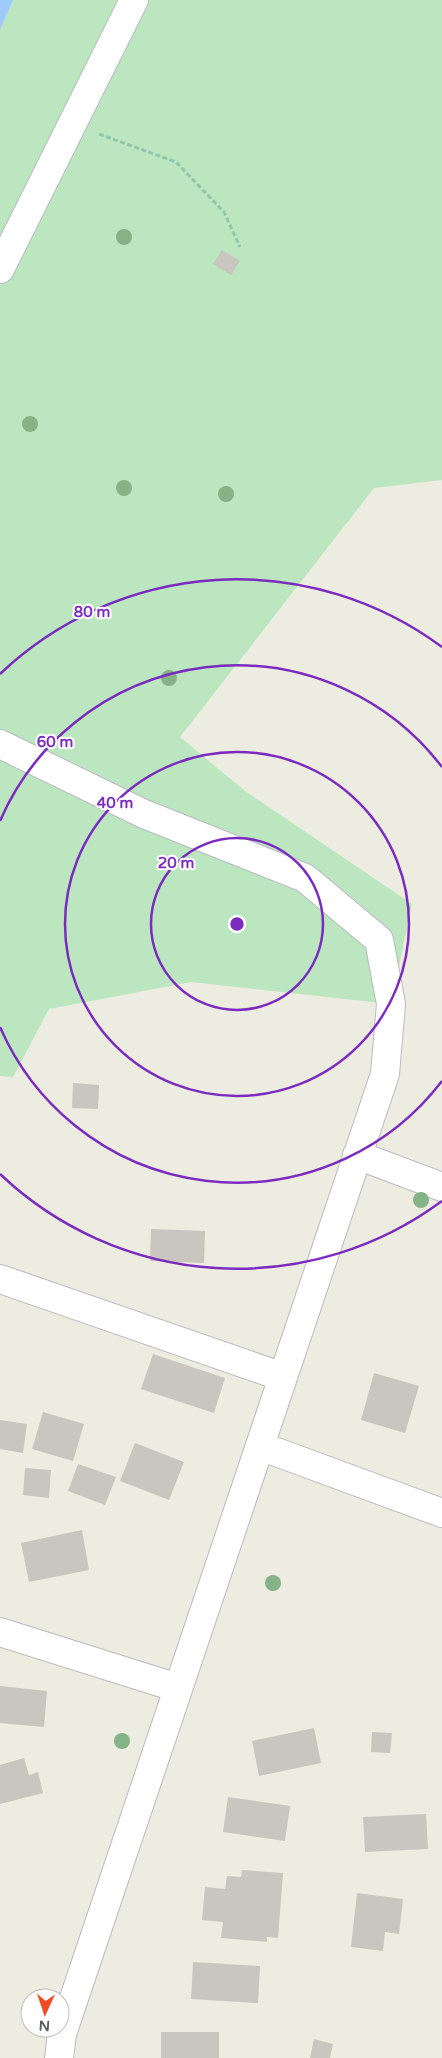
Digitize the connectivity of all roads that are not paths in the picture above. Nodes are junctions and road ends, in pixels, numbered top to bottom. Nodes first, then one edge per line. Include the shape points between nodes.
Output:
1 (134, 0) edge
2 (0, 269) edge
3 (0, 744) edge
4 (357, 1155) junction
5 (442, 1187) edge
6 (0, 1279) edge
7 (283, 1378) junction
8 (260, 1446) junction
9 (442, 1514) edge
10 (0, 1632) edge
11 (178, 1688) junction
12 (59, 2058) edge

1 - 2 street
3 - 4 street via 144,814 305,878 379,940 391,1004 384,1074
4 - 5 street
4 - 7 street
6 - 7 street
7 - 8 street
8 - 9 street
8 - 11 street
10 - 11 street
11 - 12 street via 62,2034

